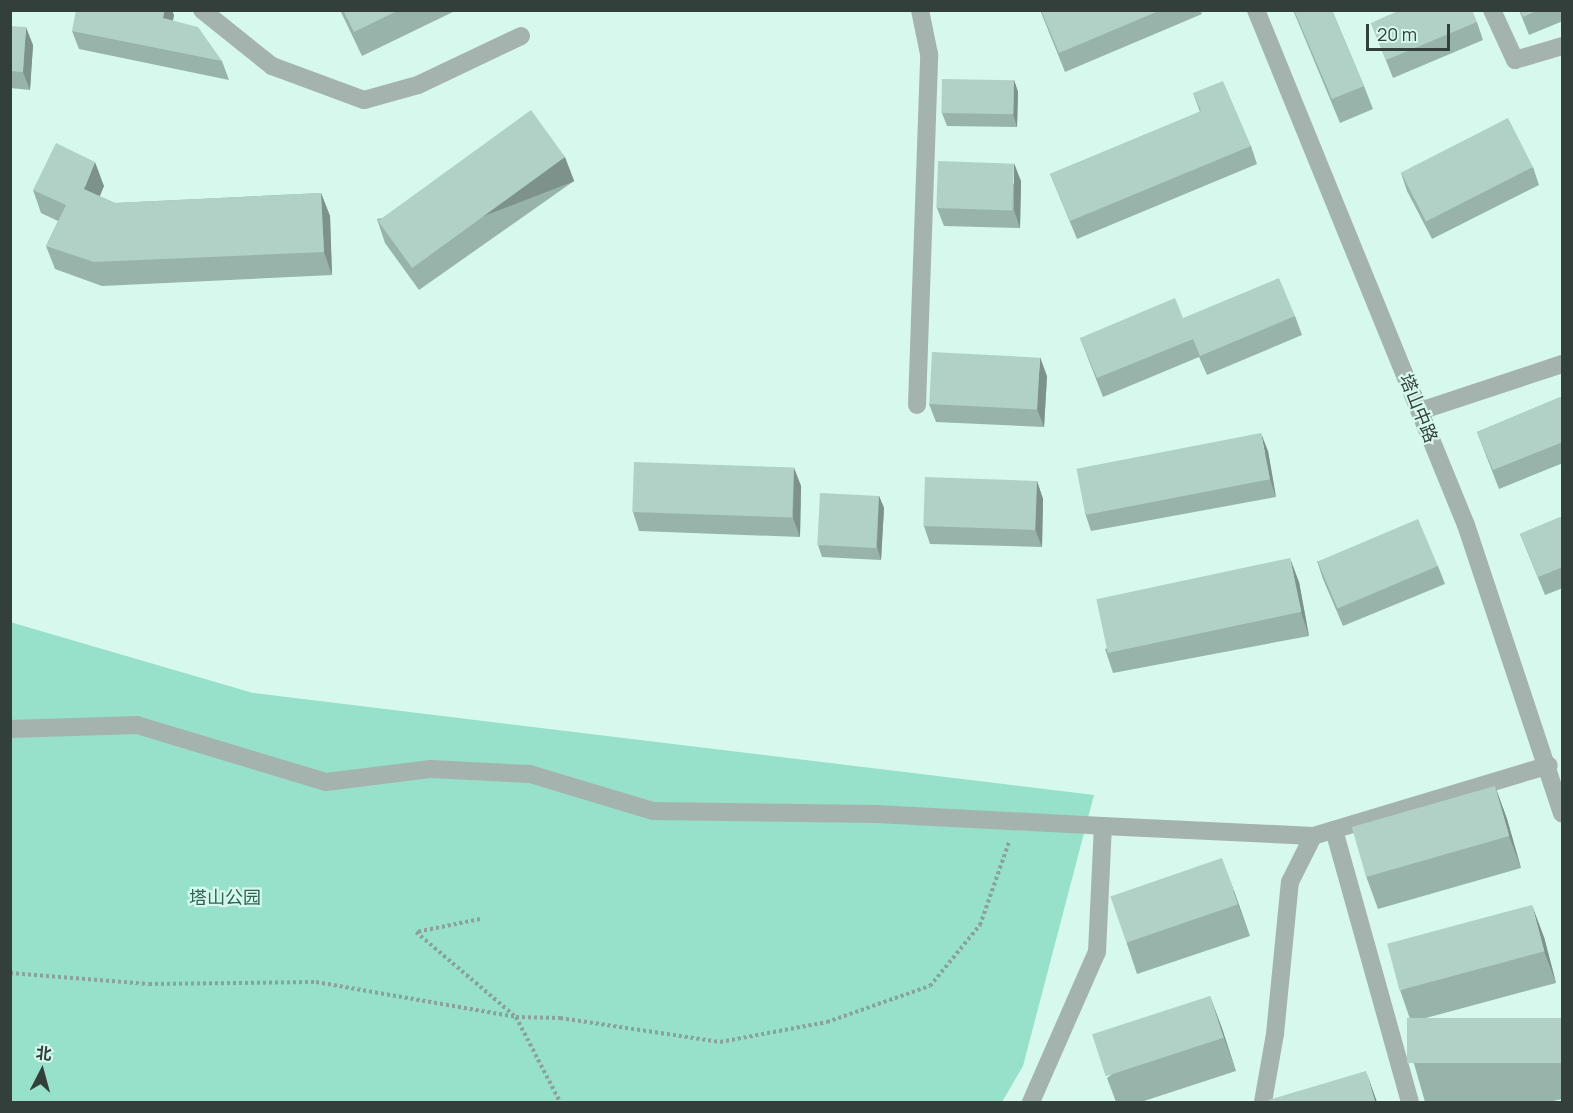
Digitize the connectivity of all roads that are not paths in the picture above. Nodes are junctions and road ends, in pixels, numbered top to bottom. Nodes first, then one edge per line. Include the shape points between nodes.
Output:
1 (202, 10) edge
2 (920, 10) edge
3 (1256, 10) edge
4 (1492, 10) edge
5 (521, 36) dead end
6 (1563, 46) edge
7 (1563, 364) edge
8 (917, 405) dead end
9 (1420, 411) junction
10 (10, 729) edge
11 (1549, 765) junction
12 (1563, 813) edge
13 (1103, 826) junction
14 (1335, 830) junction
15 (1313, 836) junction
16 (1031, 1102) edge
17 (1263, 1102) edge
18 (1410, 1102) edge

1 - 5 street via 272,66 364,99 418,86
2 - 8 street via 929,54
3 - 9 street, 塔山中路
4 - 6 street via 1515,60
7 - 9 street
9 - 11 street, 塔山中路 via 1466,525
10 - 13 street via 137,725 326,782 431,769 530,774 653,811
11 - 12 street, 塔山中路
11 - 14 street
13 - 15 street
13 - 16 street via 1096,952
14 - 15 street
14 - 18 street
15 - 17 street via 1290,882 1275,1034

